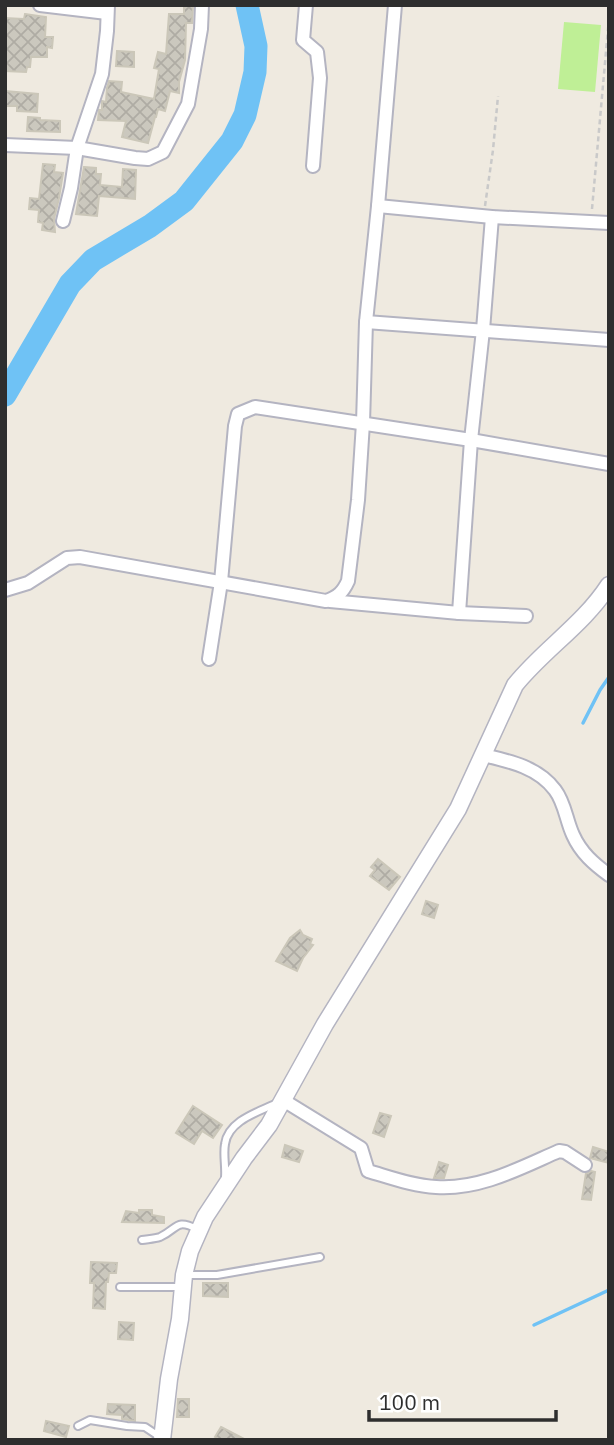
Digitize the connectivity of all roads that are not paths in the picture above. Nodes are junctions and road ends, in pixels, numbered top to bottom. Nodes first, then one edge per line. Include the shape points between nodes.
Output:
1 (40, 5) edge
2 (202, 5) edge
3 (306, 5) edge
4 (395, 5) edge
5 (107, 9) edge
6 (5, 145) edge
7 (76, 148) junction
8 (313, 166) dead end
9 (378, 206) junction
10 (488, 216) junction
11 (63, 221) dead end
12 (609, 223) edge
13 (366, 323) junction
14 (483, 330) junction
15 (609, 340) edge
16 (363, 424) junction
17 (471, 440) junction
18 (609, 464) edge
19 (220, 582) junction
20 (609, 585) edge
21 (5, 590) edge
22 (326, 601) junction
23 (459, 613) junction
24 (526, 616) dead end
25 (209, 659) dead end
26 (483, 755) junction
27 (609, 875) edge
28 (283, 1100) junction
29 (585, 1165) dead end
30 (223, 1189) junction
31 (200, 1230) junction
32 (142, 1240) dead end
33 (320, 1257) dead end
34 (184, 1281) junction
35 (120, 1287) dead end
36 (78, 1426) dead end
37 (162, 1439) edge

1 - 5 street
2 - 7 street via 188,104 163,152 148,159
3 - 8 street via 303,40 317,52 320,78
4 - 9 street
5 - 7 street via 102,74
6 - 7 street
7 - 11 street
9 - 10 street
9 - 13 street
10 - 12 street
10 - 14 street
13 - 14 street
13 - 16 street
14 - 15 street
14 - 17 street
16 - 17 street
16 - 19 street via 255,407 239,414
16 - 22 street via 348,581 336,598
17 - 18 street
17 - 23 street
19 - 21 street via 80,557 66,558 28,583
19 - 22 street
19 - 25 street
20 - 26 main road via 580,622 515,685
22 - 23 street
23 - 24 street
26 - 27 street via 516,763 555,789 573,836 589,861
26 - 28 main road via 458,809
28 - 29 street via 361,1148 368,1171 395,1179 435,1187 471,1185 559,1151
28 - 30 main road
28 - 30 lane via 232,1128 225,1142
30 - 31 main road
31 - 32 lane via 185,1223
31 - 34 main road
33 - 34 lane
34 - 35 lane
34 - 37 main road
36 - 37 lane via 90,1420 145,1427

